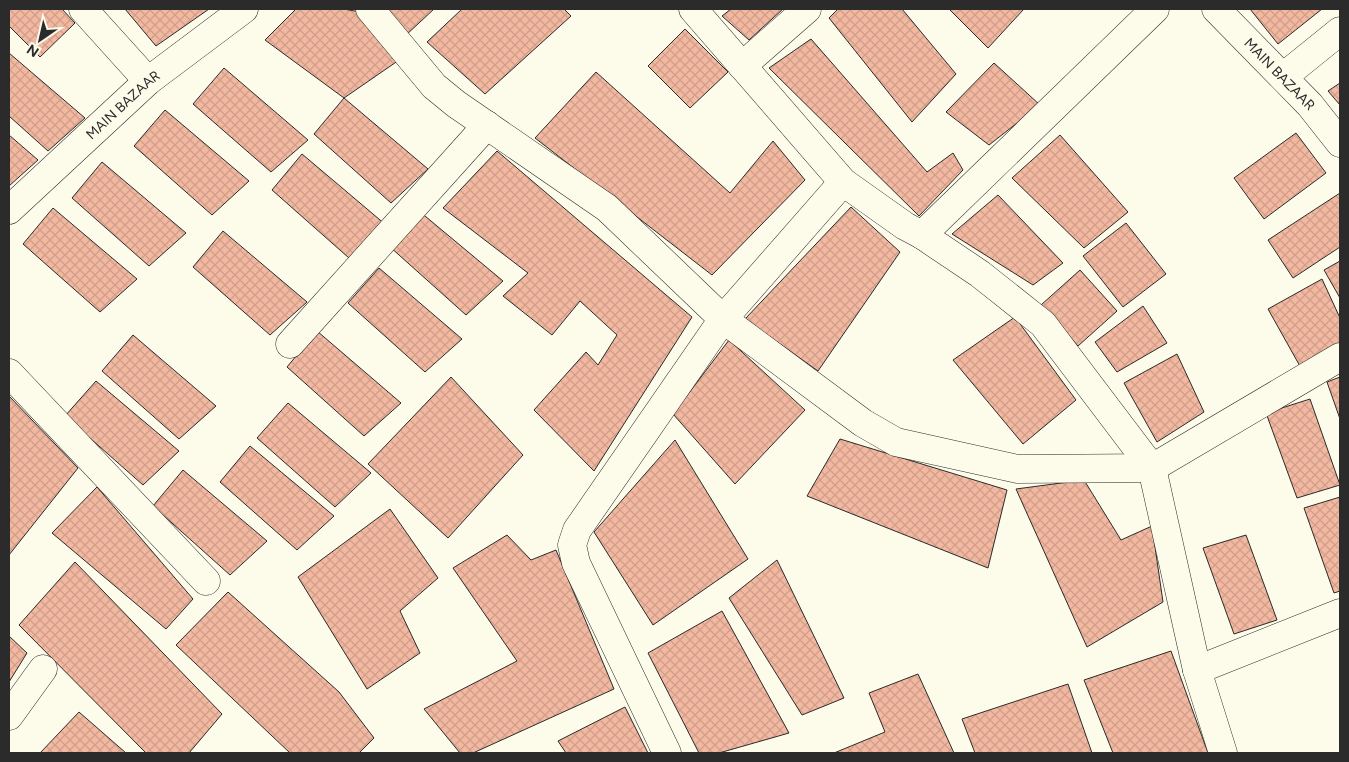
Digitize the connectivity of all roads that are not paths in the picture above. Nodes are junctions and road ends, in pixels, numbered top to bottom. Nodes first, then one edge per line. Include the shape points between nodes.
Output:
1 (83, 9) edge
2 (244, 9) edge
3 (370, 9) edge
4 (693, 9) edge
5 (807, 9) edge
6 (1155, 9) edge
7 (1216, 9) edge
8 (1340, 31) edge
9 (742, 66) junction
10 (1282, 77) junction
11 (148, 82) junction
12 (487, 126) junction
13 (1340, 144) edge
14 (843, 182) junction
15 (9, 210) edge
16 (922, 235) junction
17 (723, 319) junction
18 (290, 344) dead end
19 (1340, 358) edge
20 (9, 373) edge
21 (1152, 468) junction
22 (206, 581) dead end
23 (1340, 613) edge
24 (43, 669) dead end
25 (1197, 670) junction
26 (9, 716) edge
27 (667, 753) edge
28 (1223, 753) edge

1 - 11 street
2 - 11 street, MAIN BAZAAR
3 - 12 street via 434,86
4 - 9 street
5 - 9 street
6 - 16 street
7 - 10 street, MAIN BAZAAR
8 - 10 street
9 - 14 street
10 - 13 street, MAIN BAZAAR via 1310,104
11 - 15 street, MAIN BAZAAR
12 - 17 street via 607,208
12 - 18 street
14 - 16 street
14 - 17 street
16 - 21 street via 980,274 1043,324
17 - 21 street via 864,423 896,442 1018,469
17 - 27 street via 577,530 572,545 576,563
19 - 21 street
20 - 22 street
21 - 25 street
23 - 25 street
24 - 26 street
25 - 28 street

